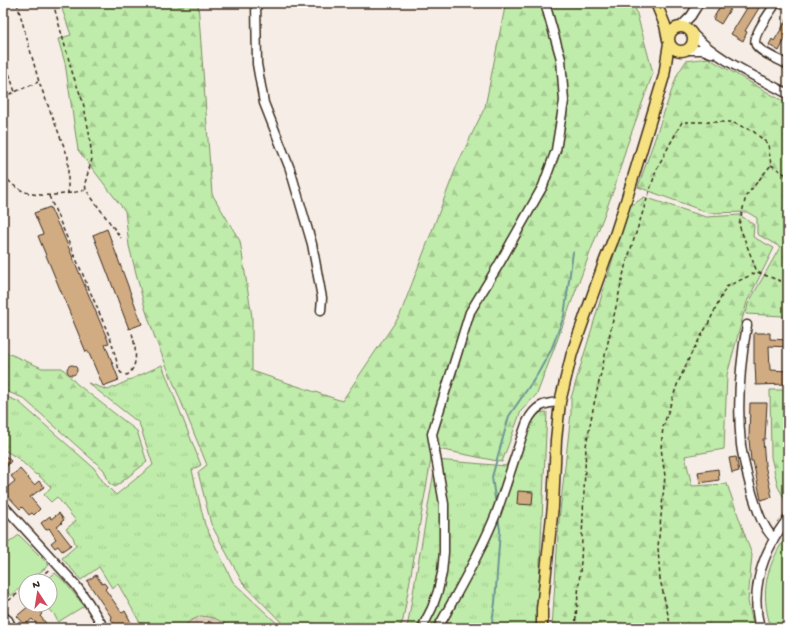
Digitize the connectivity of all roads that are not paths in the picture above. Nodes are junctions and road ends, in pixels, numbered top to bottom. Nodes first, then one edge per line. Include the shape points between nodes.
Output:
1 (256, 3) edge
2 (544, 3) edge
3 (776, 3) edge
4 (657, 6) edge
5 (697, 7) edge
6 (680, 27) junction
7 (692, 32) junction
8 (669, 42) junction
9 (684, 51) junction
10 (720, 56) junction
11 (788, 65) edge
12 (664, 76) junction
13 (788, 94) edge
14 (321, 310) dead end
15 (747, 325) dead end
16 (560, 402) junction
17 (3, 505) edge
18 (788, 518) edge
19 (774, 540) junction
20 (3, 616) edge
21 (12, 628) edge
22 (104, 628) edge
23 (422, 628) edge
24 (438, 628) edge
25 (542, 628) edge
26 (760, 628) edge

1 - 14 street via 257,64 264,103 290,169 312,244 322,298
2 - 23 street via 561,59 564,101 556,150 543,186 470,312 432,434 444,504 444,552 438,591
3 - 11 street via 758,32 755,42 762,51
4 - 6 main road via 669,21
4 - 8 main road
5 - 6 street
5 - 7 street via 691,21
6 - 7 main road
6 - 8 main road via 672,30
7 - 9 main road via 694,41
7 - 10 street
8 - 9 main road via 674,49
8 - 12 main road
9 - 10 street via 703,50
9 - 12 main road via 670,63
10 - 13 street
12 - 16 main road via 615,235 572,353
15 - 19 street via 742,351 740,390 741,446 760,520
16 - 24 street via 545,404 531,413 496,514 475,560
16 - 25 main road
17 - 22 street via 82,593
18 - 19 street
19 - 26 street via 763,562 757,586
20 - 21 street

